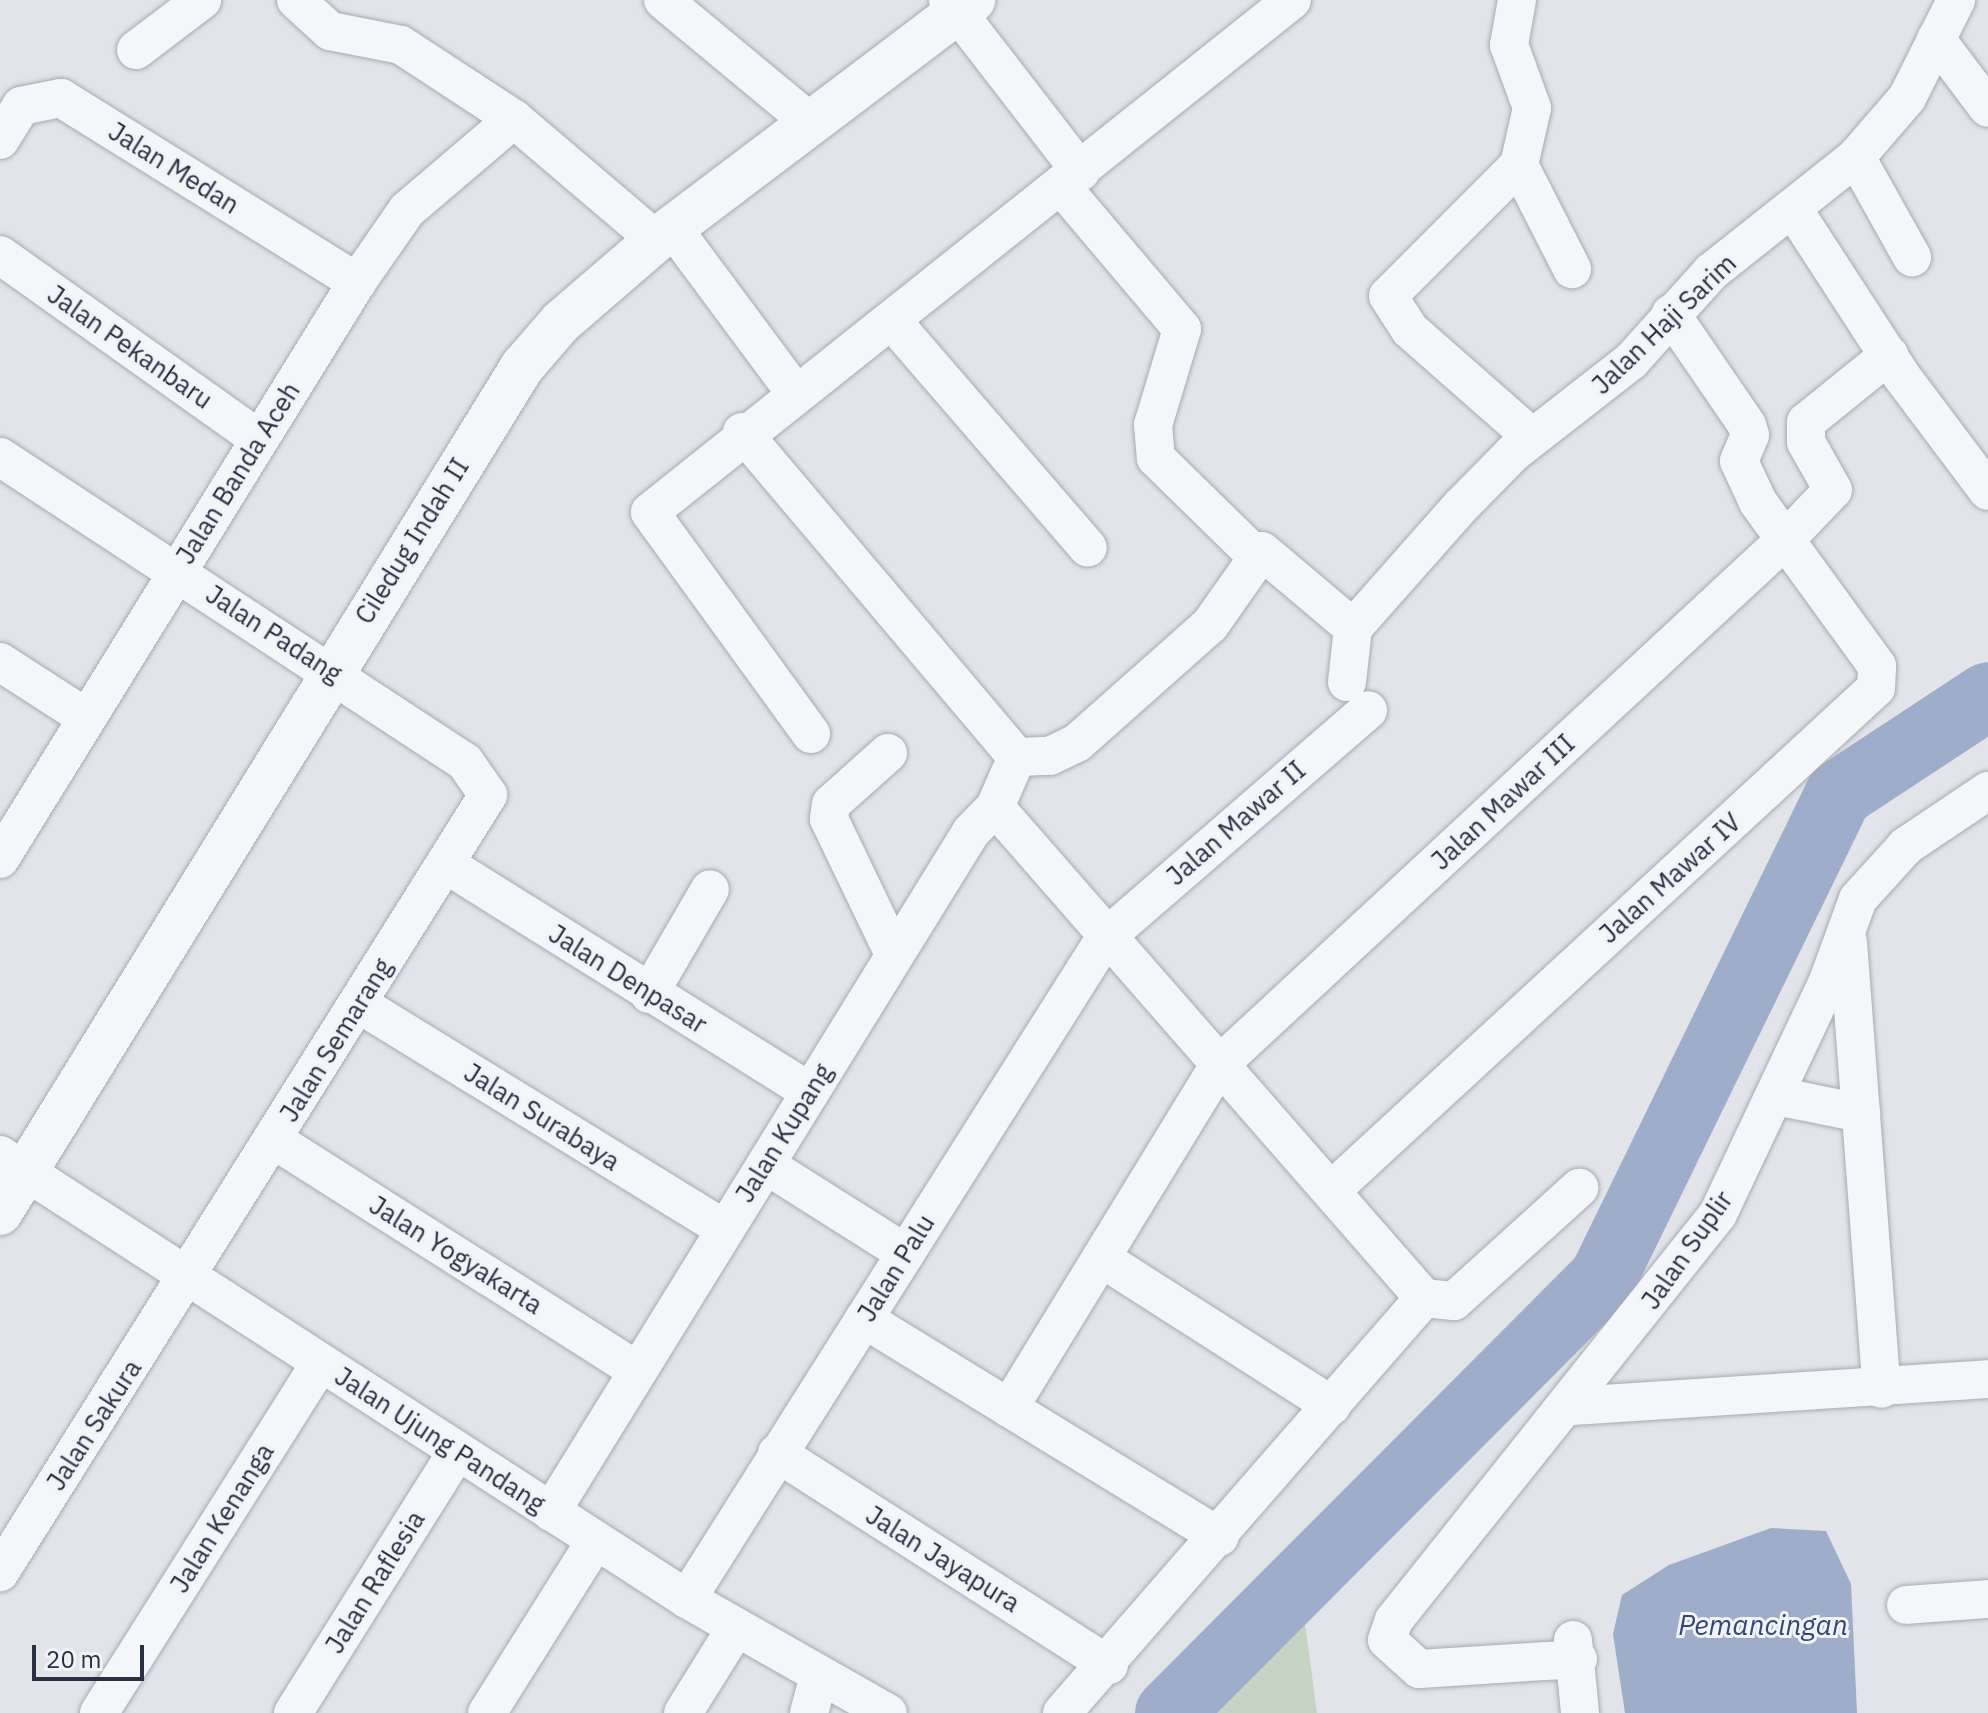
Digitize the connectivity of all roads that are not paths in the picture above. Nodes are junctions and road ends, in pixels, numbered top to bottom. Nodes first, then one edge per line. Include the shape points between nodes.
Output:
1 (202, 0) edge
2 (296, 0) edge
3 (663, 0) edge
4 (1292, 0) edge
5 (1517, 0) edge
6 (1956, 0) edge
7 (960, 4) edge
8 (1936, 39) junction
9 (136, 50) dead end
10 (1988, 108) edge
11 (514, 119) junction
12 (810, 122) junction
13 (0, 140) edge
14 (1856, 157) junction
15 (1519, 165) junction
16 (1072, 180) junction
17 (1793, 209) junction
18 (664, 233) junction
19 (0, 255) edge
20 (1912, 257) dead end
21 (1572, 269) dead end
22 (357, 282) junction
23 (1671, 314) junction
24 (893, 322) junction
25 (1889, 355) junction
26 (794, 391) junction
27 (742, 432) junction
28 (1532, 437) junction
29 (259, 439) junction
30 (0, 457) edge
31 (1988, 491) edge
32 (1785, 540) junction
33 (1088, 548) dead end
34 (1256, 556) junction
35 (177, 571) junction
36 (1353, 628) junction
37 (0, 662) edge
38 (331, 671) junction
39 (87, 718) junction
40 (811, 734) dead end
41 (888, 753) dead end
42 (1017, 757) junction
43 (1988, 791) edge
44 (486, 802) joint
45 (995, 807) junction
46 (1, 855) edge
47 (447, 865) junction
48 (710, 889) dead end
49 (1847, 933) junction
50 (1105, 938) junction
51 (894, 954) junction
52 (649, 994) junction
53 (359, 1004) junction
54 (1220, 1064) junction
55 (810, 1092) junction
56 (1776, 1096) junction
57 (1861, 1113) junction
58 (274, 1140) junction
59 (13, 1163) edge
60 (766, 1165) junction
61 (1579, 1188) dead end
62 (1333, 1189) junction
63 (0, 1213) edge
64 (725, 1229) junction
65 (905, 1253) junction
66 (1101, 1258) junction
67 (187, 1279) junction
68 (1424, 1298) junction
69 (864, 1319) junction
70 (320, 1364) junction
71 (638, 1371) junction
72 (1988, 1379) edge
73 (1882, 1389) junction
74 (1332, 1406) junction
75 (1572, 1406) junction
76 (1009, 1408) junction
77 (457, 1452) junction
78 (777, 1453) junction
79 (551, 1512) junction
80 (1220, 1537) junction
81 (596, 1540) junction
82 (0, 1572) edge
83 (687, 1599) junction
84 (1988, 1599) edge
85 (1906, 1605) dead end
86 (736, 1628) junction
87 (1109, 1665) junction
88 (819, 1676) junction
89 (99, 1713) edge
90 (293, 1713) edge
91 (487, 1713) edge
92 (683, 1713) edge
93 (809, 1713) edge
94 (888, 1713) edge
95 (1062, 1713) edge
96 (1580, 1713) edge

1 - 9 street
2 - 11 street via 330,31 401,45
3 - 12 street
4 - 16 street
5 - 15 street via 1509,45 1532,108
6 - 8 street, Jalan Haji Sarim
7 - 12 street, Ciledug Indah II
7 - 16 street
8 - 10 street
8 - 14 street, Jalan Haji Sarim via 1907,98
11 - 18 street
11 - 22 street, Jalan Banda Aceh via 407,210
12 - 18 street, Ciledug Indah II
13 - 22 street, Jalan Medan via 21,106 61,98
14 - 17 street, Jalan Haji Sarim
14 - 20 street
15 - 21 street
15 - 28 street via 1388,296 1410,330
16 - 24 street
16 - 34 street via 1182,329 1153,425 1156,458
17 - 23 street, Jalan Haji Sarim via 1711,272
17 - 25 street
18 - 26 street
18 - 38 street, Ciledug Indah II via 561,322 522,367
19 - 29 street, Jalan Pekanbaru
22 - 29 street, Jalan Banda Aceh
23 - 28 street, Jalan Haji Sarim via 1631,361
23 - 32 street, Jalan Mawar IV via 1747,425 1742,472
24 - 26 street
24 - 33 street
25 - 31 street
25 - 32 street, Jalan Mawar III via 1806,422 1806,442 1833,490
26 - 27 street
27 - 40 street via 650,516
27 - 42 street
28 - 36 street, Jalan Haji Sarim
29 - 35 street, Jalan Banda Aceh
30 - 35 street, Jalan Padang
32 - 54 street, Jalan Mawar III
32 - 62 street, Jalan Mawar IV via 1877,666 1876,688
34 - 36 street via 1266,551
34 - 42 street via 1210,625 1077,743 1050,756
35 - 38 street, Jalan Padang
35 - 39 street, Jalan Banda Aceh
36 - 50 street, Jalan Mawar II via 1358,696
37 - 39 street
38 - 44 street, Jalan Padang via 465,762 486,786
38 - 59 street, Ciledug Indah II
39 - 46 street, Jalan Banda Aceh
41 - 51 street via 831,804 829,819
42 - 45 street, Jalan Kupang
43 - 49 street, Jalan Suplir via 1882,867 1858,899
44 - 47 street, Jalan Semarang
45 - 50 street
45 - 51 street, Jalan Kupang via 971,832
47 - 52 street, Jalan Denpasar
47 - 53 street, Jalan Semarang
48 - 52 street
49 - 56 street, Jalan Suplir
49 - 57 street
50 - 54 street
50 - 65 street, Jalan Palu
51 - 55 street, Jalan Kupang
52 - 55 street, Jalan Denpasar
53 - 58 street, Jalan Semarang
53 - 64 street, Jalan Surabaya
54 - 62 street
54 - 66 street, Jalan Mawar III
55 - 60 street, Jalan Kupang
56 - 57 street
56 - 75 street, Jalan Suplir via 1718,1214
57 - 73 street
58 - 67 street, Jalan Semarang
58 - 71 street, Jalan Yogyakarta
59 - 63 street, Ciledug Indah II
59 - 67 street, Jalan Ujung Pandang
60 - 64 street, Jalan Kupang
60 - 65 street
61 - 68 street via 1454,1301
62 - 68 street
64 - 71 street, Jalan Kupang
65 - 69 street, Jalan Palu
66 - 74 street
66 - 76 street, Jalan Mawar III
67 - 70 street, Jalan Ujung Pandang
67 - 82 street, Jalan Sakura
68 - 74 street
69 - 76 street
69 - 78 street, Jalan Palu
70 - 77 street, Jalan Ujung Pandang
70 - 89 street, Jalan Kenanga
71 - 79 street, Jalan Kupang
72 - 73 street
73 - 75 street
74 - 80 street
75 - 96 street, Jalan Suplir via 1394,1620 1387,1640 1399,1657 1419,1669 1578,1650
76 - 80 street
77 - 79 street, Jalan Ujung Pandang
77 - 90 street, Jalan Raflesia
78 - 83 street, Jalan Palu
78 - 87 street, Jalan Jayapura
79 - 81 street, Jalan Ujung Pandang
80 - 87 street
81 - 83 street, Jalan Ujung Pandang
81 - 91 street
83 - 86 street, Jalan Ujung Pandang
84 - 85 street
86 - 88 street, Jalan Ujung Pandang
86 - 92 street
87 - 95 street
88 - 93 street
88 - 94 street, Jalan Ujung Pandang

